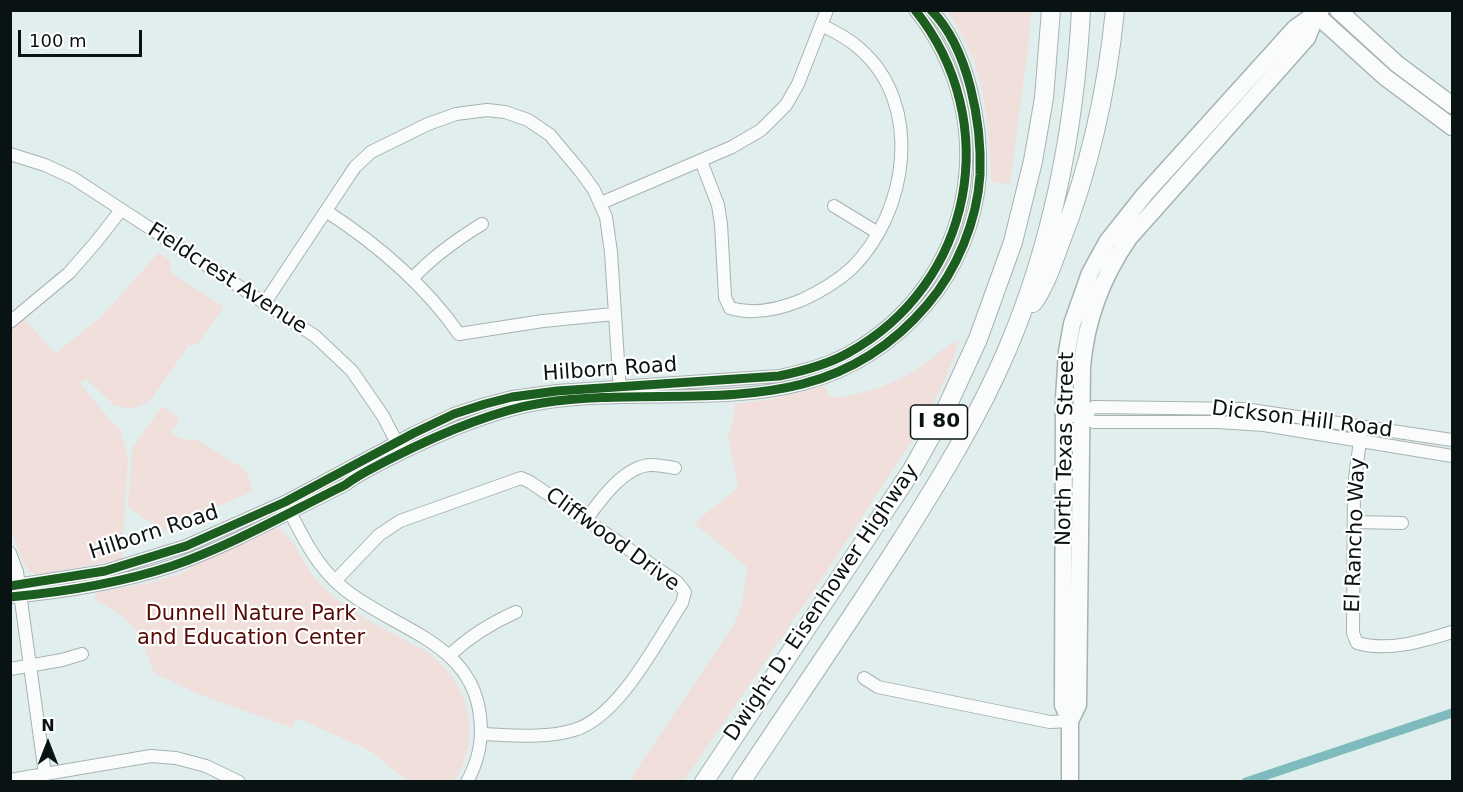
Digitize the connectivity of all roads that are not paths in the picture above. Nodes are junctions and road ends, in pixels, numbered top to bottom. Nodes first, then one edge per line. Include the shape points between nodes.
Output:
1 (827, 10) edge
2 (915, 10) edge
3 (931, 10) edge
4 (1051, 10) edge
5 (1081, 10) edge
6 (1115, 10) edge
7 (1338, 10) edge
8 (1316, 12) edge
9 (821, 25) junction
10 (1452, 105) edge
11 (1452, 127) edge
12 (10, 154) edge
13 (701, 161) junction
14 (601, 203) junction
15 (834, 206) dead end
16 (121, 210) junction
17 (326, 211) junction
18 (482, 225) dead end
19 (878, 232) junction
20 (412, 279) junction
21 (264, 304) junction
22 (614, 314) junction
23 (13, 315) edge
24 (1016, 327) junction
25 (620, 392) junction
26 (1073, 416) junction
27 (1362, 426) junction
28 (1452, 440) edge
29 (1360, 441) junction
30 (399, 447) junction
31 (1452, 456) edge
32 (675, 468) dead end
33 (287, 507) junction
34 (586, 520) junction
35 (1354, 522) junction
36 (1402, 523) dead end
37 (10, 553) edge
38 (335, 581) junction
39 (15, 591) edge
40 (516, 612) dead end
41 (1452, 632) edge
42 (82, 654) dead end
43 (450, 655) junction
44 (31, 666) junction
45 (10, 669) edge
46 (864, 678) dead end
47 (1070, 721) junction
48 (482, 734) junction
49 (45, 774) junction
50 (10, 780) edge
51 (239, 782) edge
52 (467, 782) edge
53 (704, 782) edge
54 (741, 782) edge
55 (1070, 782) edge

1 - 9 street
2 - 25 street, Hilborn Road via 934,37 956,85 967,159 962,202 954,228 921,291 871,339 847,354 807,370
3 - 25 street, Hilborn Road via 946,31 970,84 978,120 980,159 968,232 933,298 877,352 810,383 759,393 647,398
4 - 53 highway, Dwight D. Eisenhower Highway / I 80 via 1044,98 1033,161 1010,251 978,339 912,470
5 - 24 highway, Dwight D. Eisenhower Highway / I 80 via 1064,163 1042,249
6 - 24 highway via 1111,56 1088,162 1041,292
7 - 10 main road via 1397,64
8 - 11 main road via 1385,77
8 - 26 main road, North Texas Street via 1305,40 1120,251 1097,298 1088,328
9 - 13 street via 786,105 761,130
9 - 19 street via 861,49 881,74 898,113 901,166 897,190
12 - 16 street, Fieldcrest Avenue via 73,178
13 - 14 street
13 - 19 street via 718,205 725,297 730,308 765,310 815,294 851,268
14 - 17 street via 581,171 550,135 528,120 487,110 456,114 428,124 371,152 355,168
14 - 22 street via 611,252
15 - 19 street
16 - 21 street, Fieldcrest Avenue
16 - 23 street via 69,273
17 - 20 street via 376,246
17 - 21 street
18 - 20 street via 456,241
20 - 22 street via 459,334
21 - 30 street, Fieldcrest Avenue via 315,336 340,358 374,402
22 - 25 street
24 - 54 highway, Dwight D. Eisenhower Highway / I 80 via 988,392 946,471
25 - 30 street, Hilborn Road via 536,393 485,404 454,414
26 - 27 street, Dickson Hill Road via 1094,407 1227,408
26 - 29 street, Dickson Hill Road via 1094,422 1264,425
26 - 47 main road, North Texas Street via 1062,705
27 - 28 street, Dickson Hill Road
27 - 29 street, El Rancho Way
29 - 31 street, Dickson Hill Road
29 - 35 street, El Rancho Way
30 - 33 street, Hilborn Road
32 - 34 street via 650,464 632,471 615,483
33 - 38 street via 314,556
33 - 39 street, Hilborn Road via 243,537 164,568 92,585
34 - 38 street, Cliffwood Drive via 530,482 521,478 510,480 400,521
34 - 48 street, Cliffwood Drive via 677,582 685,592 682,603 615,703 592,722 550,735
35 - 36 street
35 - 41 street, El Rancho Way via 1353,633 1357,644 1399,645
37 - 39 street
38 - 43 street
39 - 44 street
40 - 43 street via 496,620
42 - 44 street
43 - 48 street via 470,681 479,703
44 - 45 street
44 - 49 street
46 - 47 street via 878,687 1050,722
47 - 55 main road, North Texas Street
48 - 52 street via 477,762
49 - 50 street
49 - 51 street via 151,756 206,766

